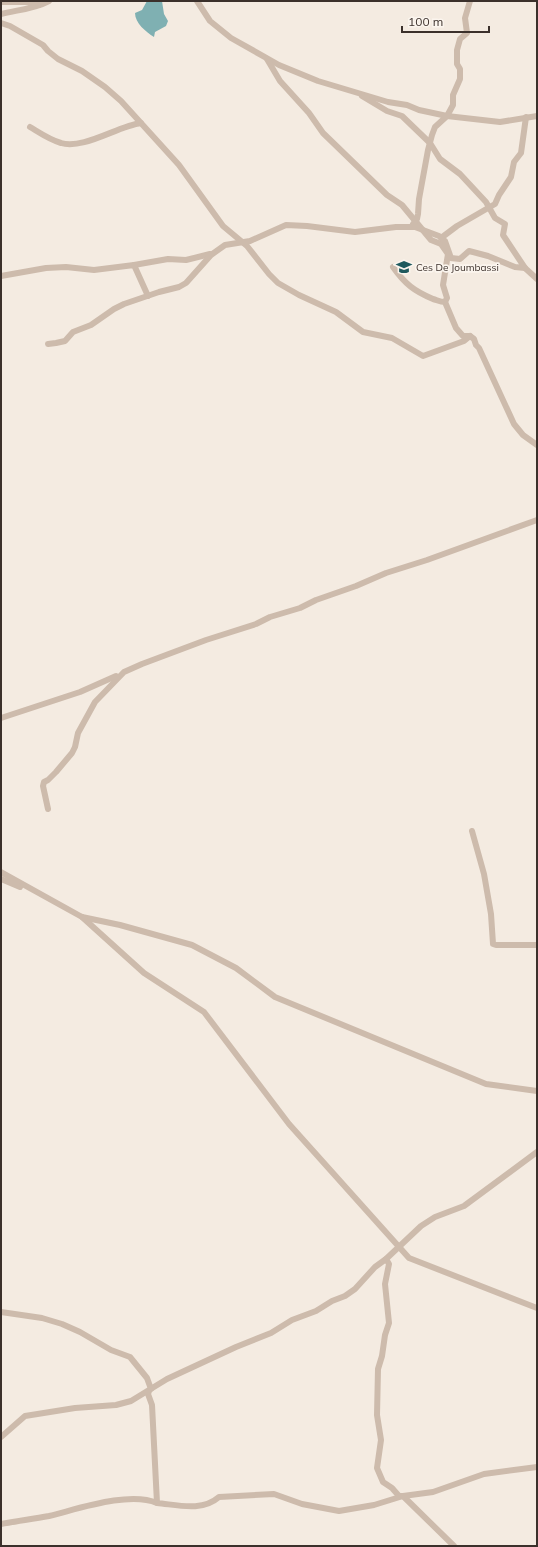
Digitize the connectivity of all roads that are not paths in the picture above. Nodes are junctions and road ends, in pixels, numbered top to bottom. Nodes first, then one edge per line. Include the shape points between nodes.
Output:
1 (49, 1) edge
2 (197, 1) edge
3 (470, 1) edge
4 (1, 2) edge
5 (39, 5) junction
6 (1, 14) edge
7 (1, 23) edge
8 (267, 59) junction
9 (359, 94) junction
10 (447, 116) junction
11 (537, 116) edge
12 (526, 118) junction
13 (141, 123) junction
14 (30, 127) dead end
15 (430, 143) junction
16 (489, 208) junction
17 (413, 224) junction
18 (424, 231) junction
19 (441, 238) junction
20 (242, 242) junction
21 (216, 252) junction
22 (134, 266) junction
23 (394, 267) dead end
24 (525, 268) junction
25 (1, 276) edge
26 (536, 278) edge
27 (148, 296) junction
28 (445, 302) junction
29 (470, 336) junction
30 (48, 344) dead end
31 (537, 445) edge
32 (537, 520) edge
33 (124, 672) junction
34 (1, 718) edge
35 (48, 808) dead end
36 (472, 831) dead end
37 (1, 872) edge
38 (1, 879) edge
39 (50, 899) junction
40 (82, 918) junction
41 (537, 945) edge
42 (537, 1091) edge
43 (537, 1152) edge
44 (400, 1247) junction
45 (386, 1259) junction
46 (537, 1308) edge
47 (1, 1312) edge
48 (150, 1390) junction
49 (1, 1437) edge
50 (537, 1467) edge
51 (403, 1496) junction
52 (157, 1503) junction
53 (1, 1524) edge
54 (454, 1546) edge

1 - 5 street
2 - 8 street via 215,26
3 - 10 street via 466,33 460,39 456,50 460,79 453,95 453,105
4 - 5 street via 29,2
5 - 6 street
7 - 13 street via 43,45 58,59 105,87
8 - 9 street via 318,81
8 - 17 street via 280,81 323,133 387,195 402,206
9 - 10 street
9 - 15 street via 387,112 402,116
10 - 12 street via 500,122
10 - 15 street via 435,127
11 - 12 street
12 - 16 street via 521,153 514,162 508,183 495,204
13 - 14 street via 99,138 68,144 53,140
13 - 20 street via 179,165 223,226
15 - 16 street via 440,159 460,174
15 - 17 street via 418,214
16 - 19 street
16 - 24 street via 495,218 504,224 503,235
17 - 18 street
17 - 20 street via 355,232 286,224
18 - 19 street
18 - 28 street via 431,240 441,244 448,254 443,286 447,298
19 - 24 street via 445,241 452,258 460,259 469,251
20 - 21 street via 225,245
20 - 29 street via 274,279 287,289 336,312 363,332 392,338 421,356 428,356
21 - 22 street via 186,260 168,259
21 - 27 street via 186,284
22 - 25 street via 94,270 46,268
22 - 27 street
23 - 28 street via 416,292
24 - 26 street
27 - 30 street via 114,309 92,325 73,332 65,341
28 - 29 street via 456,328 463,336
29 - 31 street via 474,339 517,429
32 - 33 street via 386,573 300,608 206,640
33 - 34 street via 95,686
33 - 35 street via 95,702 78,733 72,753 44,782
36 - 41 street via 484,874 493,944
37 - 39 street
38 - 39 street
39 - 40 street
40 - 42 street via 192,945 236,968 275,997 486,1084
40 - 44 street via 144,973 204,1012 289,1124
43 - 44 street via 464,1206 429,1221
44 - 45 street
44 - 46 street via 409,1258
45 - 48 street via 345,1296 192,1367
45 - 51 street via 389,1264 385,1284 389,1323 378,1369 377,1415 381,1440 377,1468 383,1482 399,1496
47 - 48 street via 42,1318 62,1324 130,1357 147,1378
48 - 49 street via 116,1405 25,1416
48 - 52 street via 148,1394 152,1405
50 - 51 street via 484,1474 438,1490
51 - 52 street via 374,1506 340,1511 302,1504 274,1494 219,1497 203,1506 182,1507
51 - 54 street
52 - 53 street via 133,1498

